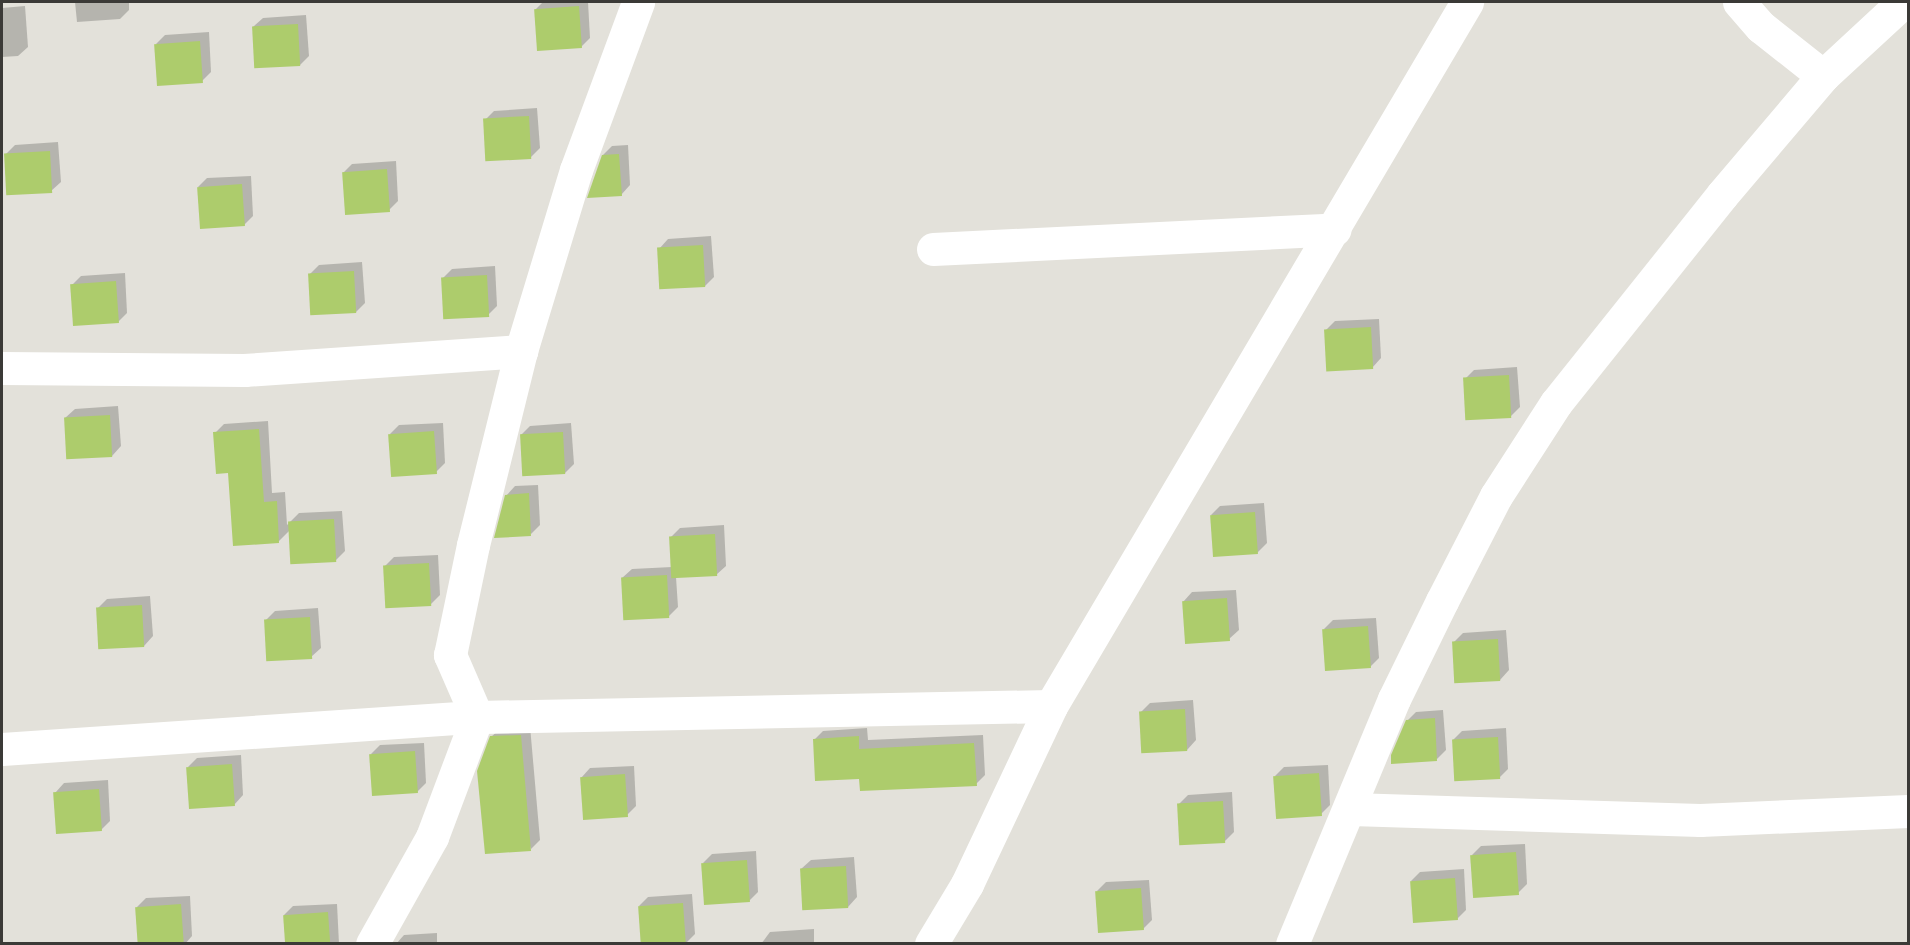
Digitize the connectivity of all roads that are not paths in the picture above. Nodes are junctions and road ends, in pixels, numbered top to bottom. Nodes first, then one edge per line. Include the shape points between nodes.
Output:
1 (638, 2) edge
2 (1467, 2) edge
3 (1739, 2) edge
4 (1903, 2) edge
5 (1823, 76) junction
6 (1335, 229) junction
7 (933, 249) dead end
8 (521, 351) junction
9 (2, 368) edge
10 (1051, 706) junction
11 (477, 717) junction
12 (2, 749) edge
13 (1351, 809) junction
14 (1908, 811) edge
15 (372, 944) edge
16 (931, 944) edge
17 (1292, 944) edge

1 - 8 street via 576,170
2 - 6 street
3 - 5 street via 1761,27
4 - 5 street
5 - 13 street via 1556,403 1496,496 1394,699
6 - 7 street
6 - 10 street
8 - 9 street via 244,370
8 - 11 street via 450,655
10 - 11 street
10 - 16 street via 967,884
11 - 12 street
11 - 15 street via 432,837
13 - 14 street via 1700,820
13 - 17 street

